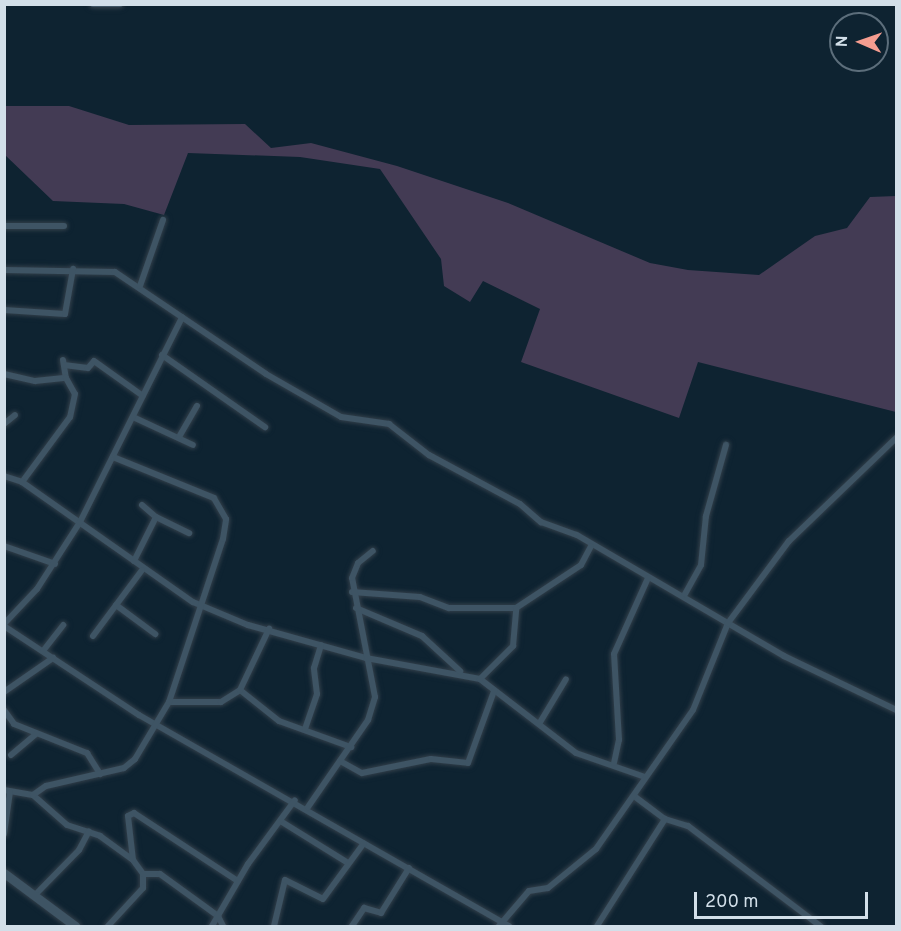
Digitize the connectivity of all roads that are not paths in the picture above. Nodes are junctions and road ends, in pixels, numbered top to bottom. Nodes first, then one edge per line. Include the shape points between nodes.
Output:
1 (93, 4) edge
2 (120, 4) edge
3 (163, 220) dead end
4 (4, 226) edge
5 (64, 226) dead end
6 (74, 269) junction
7 (4, 270) edge
8 (140, 286) junction
9 (4, 310) edge
10 (182, 317) junction
11 (162, 355) junction
12 (4, 374) edge
13 (66, 378) junction
14 (143, 396) junction
15 (197, 406) dead end
16 (15, 415) dead end
17 (133, 417) junction
18 (4, 424) edge
19 (265, 427) dead end
20 (179, 437) junction
21 (897, 438) edge
22 (193, 445) dead end
23 (726, 445) dead end
24 (113, 457) junction
25 (4, 476) edge
26 (22, 482) junction
27 (142, 505) dead end
28 (156, 517) junction
29 (80, 522) junction
30 (189, 533) dead end
31 (4, 546) edge
32 (591, 546) junction
33 (373, 551) dead end
34 (134, 561) junction
35 (55, 564) junction
36 (142, 570) junction
37 (648, 578) junction
38 (352, 592) junction
39 (685, 594) junction
40 (116, 605) junction
41 (201, 606) junction
42 (356, 608) junction
43 (516, 608) junction
44 (728, 623) junction
45 (4, 625) edge
46 (63, 625) dead end
47 (269, 629) junction
48 (155, 634) dead end
49 (93, 636) dead end
50 (321, 645) junction
51 (43, 651) junction
52 (53, 658) junction
53 (366, 658) junction
54 (460, 671) junction
55 (480, 679) junction
56 (566, 679) dead end
57 (240, 690) junction
58 (494, 691) junction
59 (4, 692) edge
60 (169, 702) junction
61 (4, 710) edge
62 (897, 710) edge
63 (156, 724) junction
64 (538, 724) junction
65 (305, 729) junction
66 (36, 734) junction
67 (351, 747) junction
68 (11, 754) dead end
69 (340, 761) junction
70 (614, 764) junction
71 (100, 774) junction
72 (645, 777) junction
73 (7, 791) edge
74 (33, 795) junction
75 (634, 796) junction
76 (295, 800) junction
77 (308, 807) junction
78 (665, 819) junction
79 (282, 822) junction
80 (89, 831) junction
81 (4, 834) edge
82 (364, 843) junction
83 (133, 860) junction
84 (348, 863) junction
85 (408, 868) junction
86 (5, 874) edge
87 (143, 874) junction
88 (238, 880) junction
89 (35, 896) junction
90 (218, 916) junction
91 (500, 924) edge
92 (73, 926) edge
93 (108, 927) edge
94 (212, 927) edge
95 (223, 927) edge
96 (274, 927) edge
97 (352, 927) edge
98 (509, 927) edge
99 (597, 927) edge
100 (820, 927) edge

1 - 2 street
3 - 8 street
4 - 5 street
6 - 7 street
6 - 8 street via 115,272
6 - 9 street via 65,314
8 - 10 street
10 - 11 street
10 - 32 street via 341,417 389,424 429,455
11 - 14 street
11 - 19 street
12 - 13 street via 35,381
13 - 14 street via 63,363 88,368 94,361
13 - 26 street via 75,394 70,417
14 - 17 street
15 - 20 street
16 - 18 street
17 - 20 street
17 - 24 street
20 - 22 street
21 - 44 street via 789,541
23 - 39 street via 706,516 701,565
24 - 29 street
24 - 41 street via 214,498 226,519
25 - 26 street
26 - 29 street
27 - 28 street
28 - 30 street
28 - 34 street
29 - 34 street
29 - 35 street
31 - 35 street
32 - 37 street
32 - 43 street via 581,565
33 - 38 street via 358,563
34 - 36 street
35 - 45 street
36 - 40 street
36 - 41 street
37 - 39 street
37 - 70 street via 614,654 619,740
38 - 42 street
38 - 43 street via 420,597 449,608
39 - 44 street
40 - 48 street
40 - 49 street
41 - 47 street
41 - 60 street
42 - 53 street
42 - 54 street via 422,636
43 - 55 street via 513,646
44 - 62 street
44 - 72 street via 693,710
45 - 51 street
46 - 51 street
47 - 50 street
47 - 57 street
50 - 53 street
50 - 65 street via 314,668 317,694
51 - 52 street
52 - 59 street
52 - 63 street
53 - 54 street via 431,672
53 - 67 street via 375,697
54 - 55 street
55 - 58 street
56 - 64 street
57 - 60 street via 221,702
57 - 65 street via 279,721
58 - 64 street
58 - 69 street via 468,763 431,759 362,773
60 - 63 street
61 - 66 street via 14,724
63 - 71 street via 135,759
63 - 76 street
64 - 70 street via 576,753
65 - 67 street
66 - 68 street
66 - 71 street via 87,753
67 - 69 street
69 - 77 street
70 - 72 street
71 - 74 street via 46,786
72 - 75 street
73 - 74 street
73 - 81 street
74 - 80 street via 67,825
75 - 78 street
75 - 91 street via 596,849 549,888 530,891
76 - 77 street
76 - 79 street
77 - 82 street
78 - 99 street
78 - 100 street via 688,826
79 - 84 street
79 - 88 street
80 - 83 street
80 - 89 street
82 - 84 street
82 - 85 street
83 - 87 street
83 - 88 street via 128,816 134,813
84 - 96 street via 323,899 285,880
85 - 91 street
85 - 97 street via 381,913 364,908
86 - 89 main road
87 - 90 street via 160,874
87 - 93 street via 143,888
88 - 90 street
89 - 92 main road
90 - 94 street
90 - 95 street
91 - 98 street

